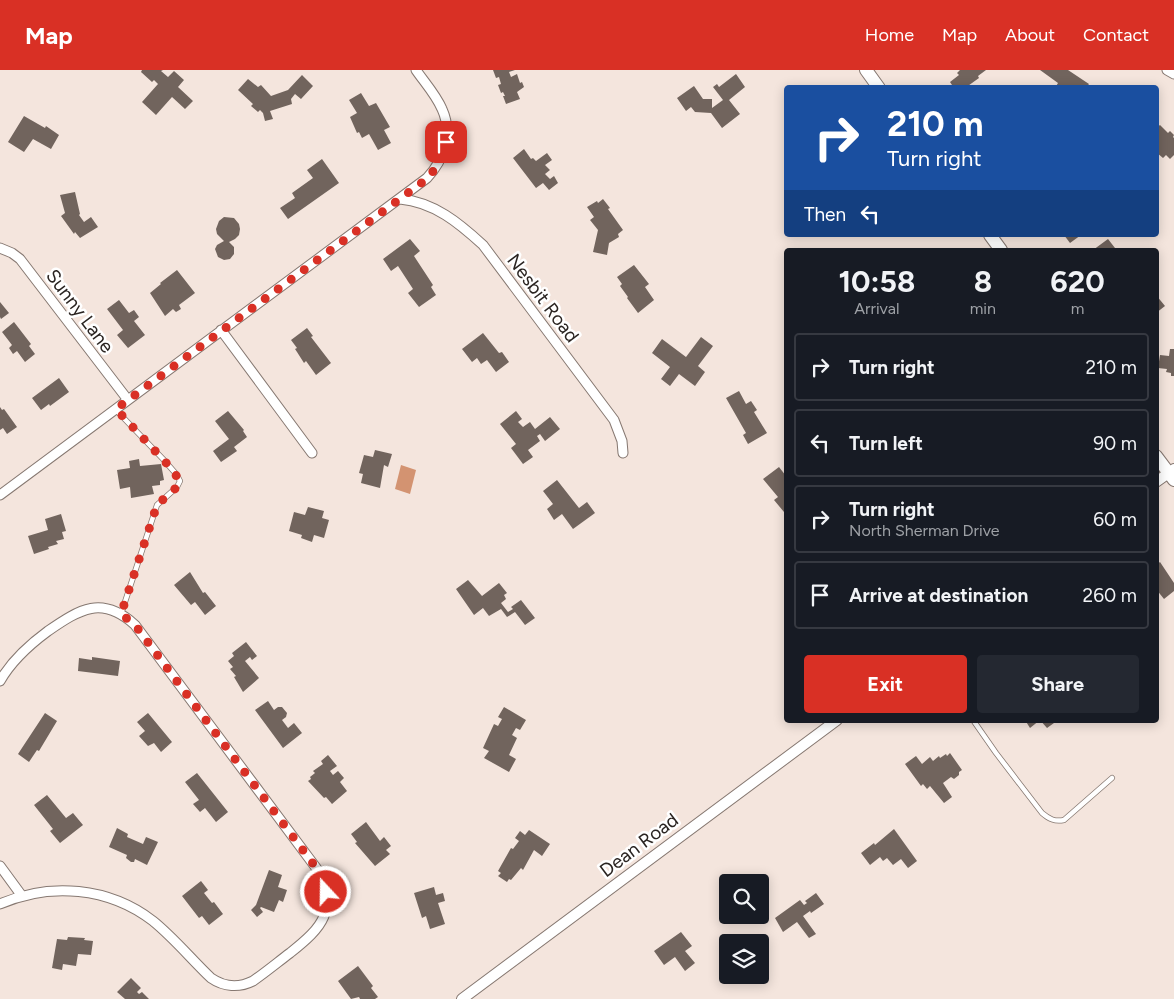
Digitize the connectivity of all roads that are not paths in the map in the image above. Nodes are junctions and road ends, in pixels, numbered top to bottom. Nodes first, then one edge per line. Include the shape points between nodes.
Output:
1 (416, 70) edge
2 (866, 70) edge
3 (1167, 70) edge
4 (1174, 74) edge
5 (877, 85) edge
6 (400, 199) junction
7 (991, 237) edge
8 (0, 248) edge
9 (1000, 248) edge
10 (221, 330) junction
11 (128, 400) junction
12 (116, 409) junction
13 (312, 452) dead end
14 (623, 453) dead end
15 (1159, 459) edge
16 (1172, 474) edge
17 (1159, 480) edge
18 (0, 496) edge
19 (121, 614) junction
20 (0, 681) edge
21 (833, 723) edge
22 (975, 723) edge
23 (1112, 778) dead end
24 (0, 866) edge
25 (22, 896) junction
26 (0, 904) edge
27 (462, 999) edge

1 - 6 street via 443,111 446,136 442,157 435,170
2 - 5 main road
3 - 4 street
6 - 10 street
6 - 14 street, Nesbit Road via 444,214 483,245 614,420
7 - 9 main road
8 - 11 street, Sunny Lane via 20,259
10 - 11 street
10 - 13 street
11 - 12 street
12 - 18 street
12 - 19 lane via 180,481 157,505
15 - 16 main road
16 - 17 street
19 - 20 street via 106,609 87,609 68,617 22,652
19 - 25 street via 135,625 159,656 317,869 325,887 325,912 313,934 253,981 234,986 211,978 154,922 115,900 66,890
21 - 27 street, Dean Road
22 - 23 lane via 1042,813 1057,822 1064,820
24 - 25 street
25 - 26 street

